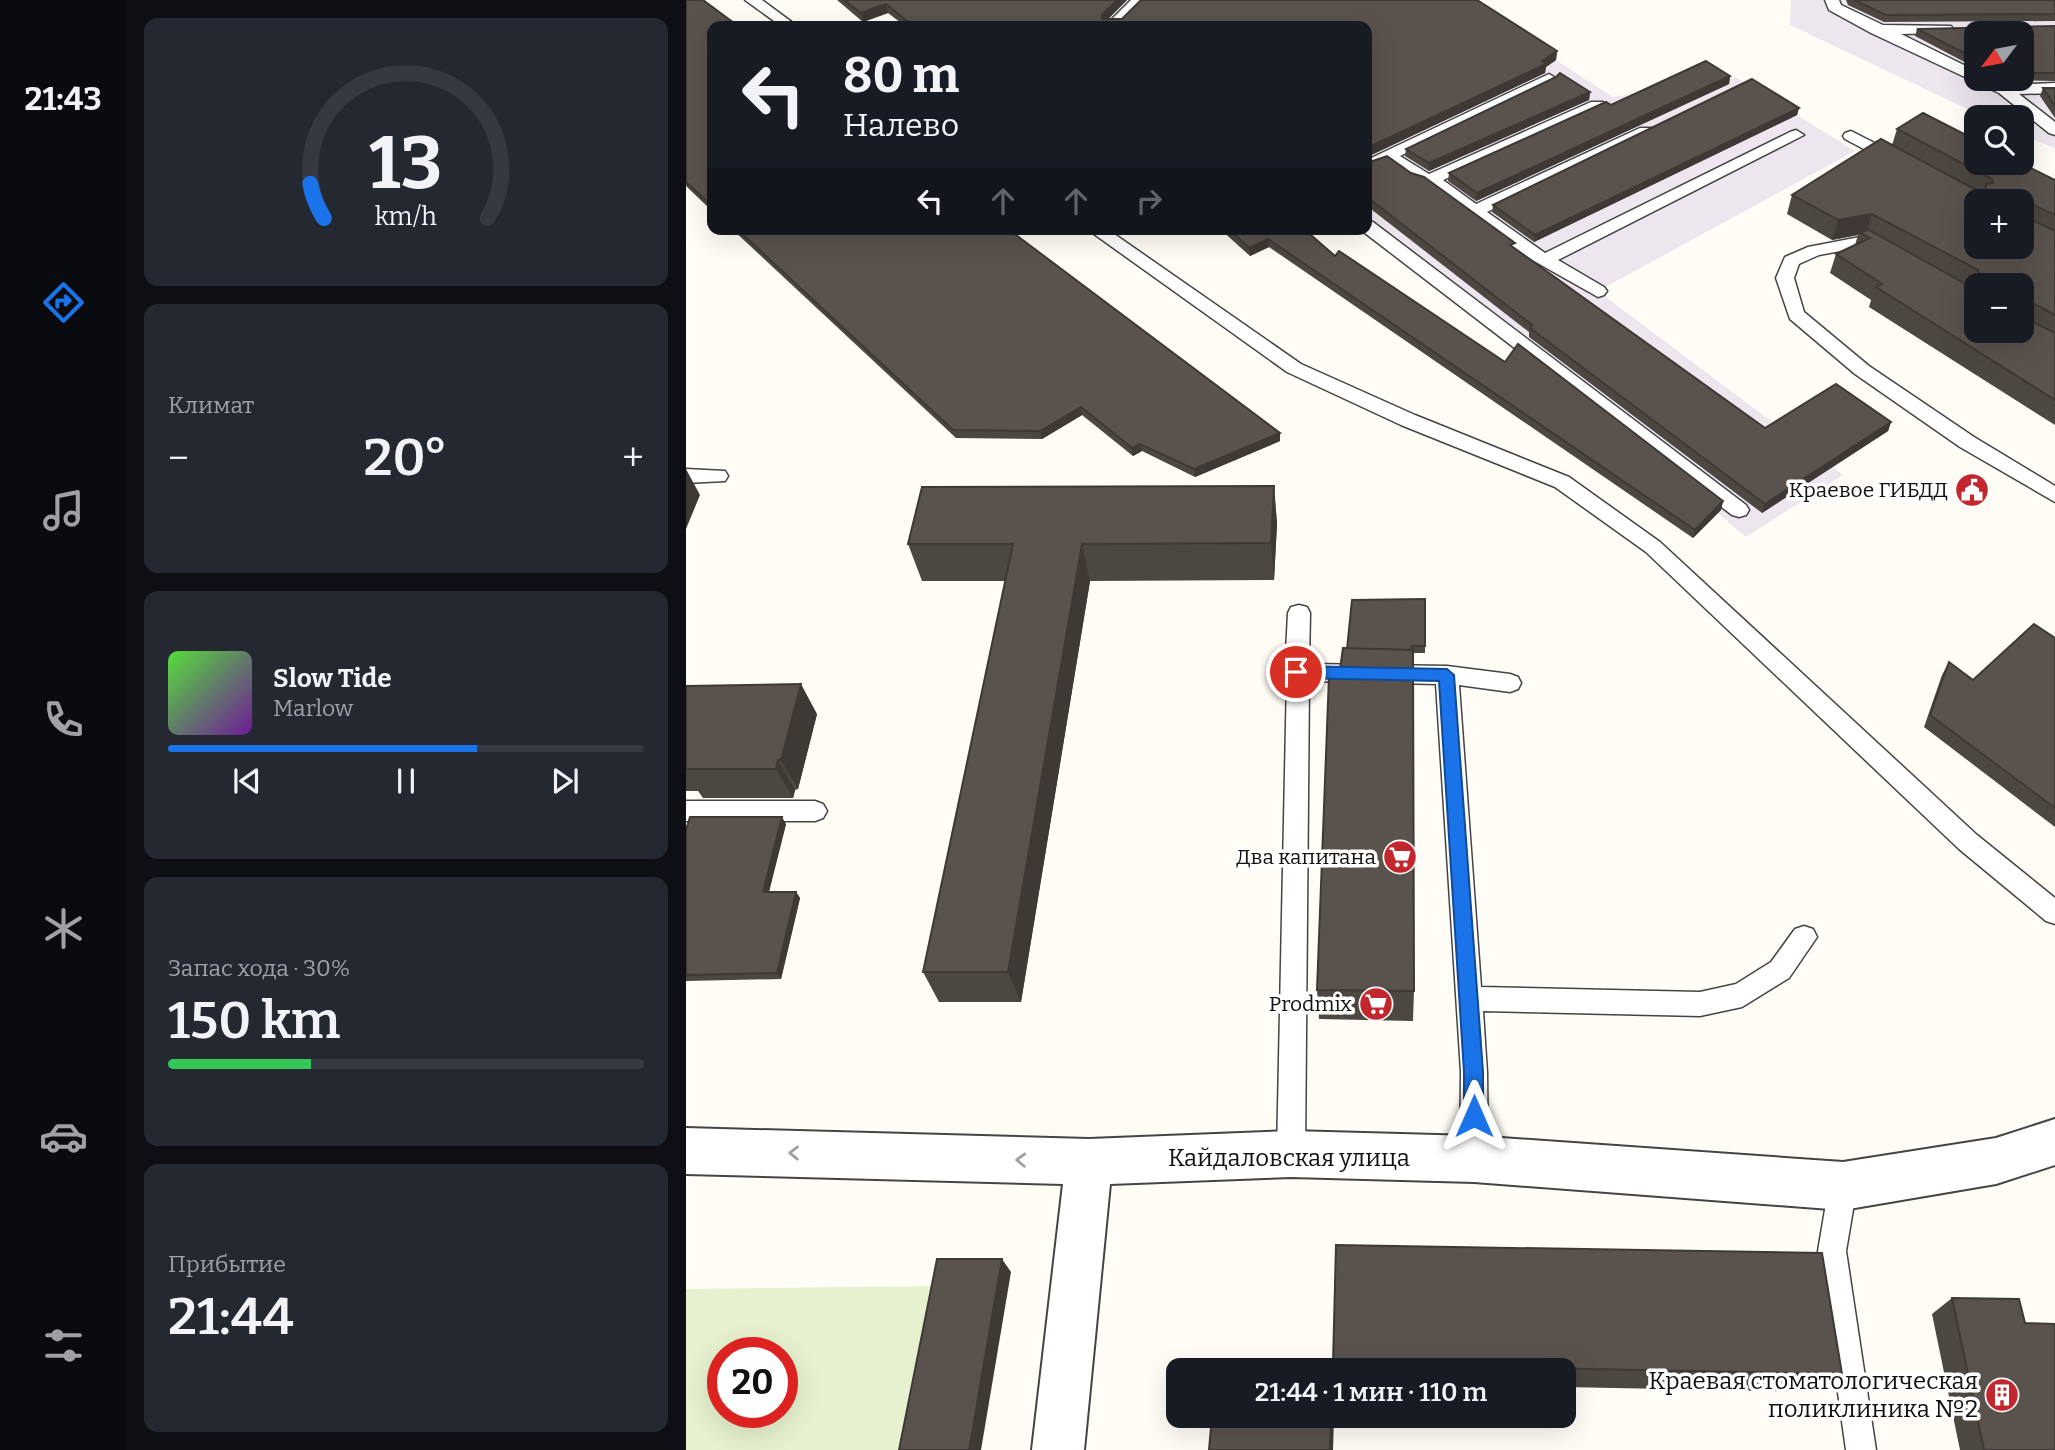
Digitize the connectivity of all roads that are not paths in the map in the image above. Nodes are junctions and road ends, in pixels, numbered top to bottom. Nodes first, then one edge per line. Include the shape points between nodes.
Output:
1 (752, 0) edge
2 (1140, 0) edge
3 (1832, 0) edge
4 (783, 21) edge
5 (1119, 21) edge
6 (1958, 29) edge
7 (1876, 30) junction
8 (1964, 71) edge
9 (1549, 79) edge
10 (2055, 88) edge
11 (2034, 89) edge
12 (2005, 91) edge
13 (1597, 105) edge
14 (1657, 125) edge
15 (2055, 130) edge
16 (1796, 135) dead end
17 (1851, 136) dead end
18 (1388, 155) junction
19 (1372, 163) edge
20 (1908, 166) edge
21 (1431, 179) junction
22 (1475, 211) junction
23 (1372, 230) edge
24 (1104, 235) edge
25 (1545, 260) junction
26 (1898, 260) edge
27 (1598, 291) dead end
28 (686, 476) edge
29 (718, 476) dead end
30 (2055, 495) edge
31 (1739, 510) dead end
32 (1298, 613) dead end
33 (1296, 672) junction
34 (1447, 675) junction
35 (1510, 683) dead end
36 (686, 811) edge
37 (815, 811) dead end
38 (2055, 913) edge
39 (1804, 937) dead end
40 (1469, 999) junction
41 (2055, 1142) edge
42 (686, 1151) edge
43 (1292, 1154) junction
44 (1474, 1159) junction
45 (1089, 1162) junction
46 (1843, 1186) junction
47 (1058, 1450) edge
48 (1861, 1450) edge

1 - 4 lane
2 - 5 lane
3 - 7 lane via 1834,8
6 - 7 lane
7 - 8 lane
9 - 18 lane
10 - 11 lane
12 - 15 lane
13 - 21 lane
14 - 22 lane
16 - 25 lane
17 - 20 lane
18 - 19 lane
18 - 21 lane via 1418,176
21 - 22 lane
22 - 25 lane
23 - 31 lane
24 - 38 lane via 1294,368 1562,482 1642,539 1968,842
25 - 27 lane
26 - 30 lane via 1865,241 1814,251 1791,261 1785,278 1796,315 1862,370
28 - 29 lane
32 - 33 lane
33 - 34 lane
33 - 43 lane
34 - 35 lane
34 - 40 lane
36 - 37 lane
39 - 40 lane via 1780,970 1742,995 1700,1004
40 - 44 lane
41 - 46 street, Кайдаловская улица via 1996,1161
45 -> 42 street, Кайдаловская улица
43 - 44 street, Кайдаловская улица
43 - 45 street, Кайдаловская улица
44 - 46 street, Кайдаловская улица
45 - 47 street
46 - 48 lane via 1832,1251

